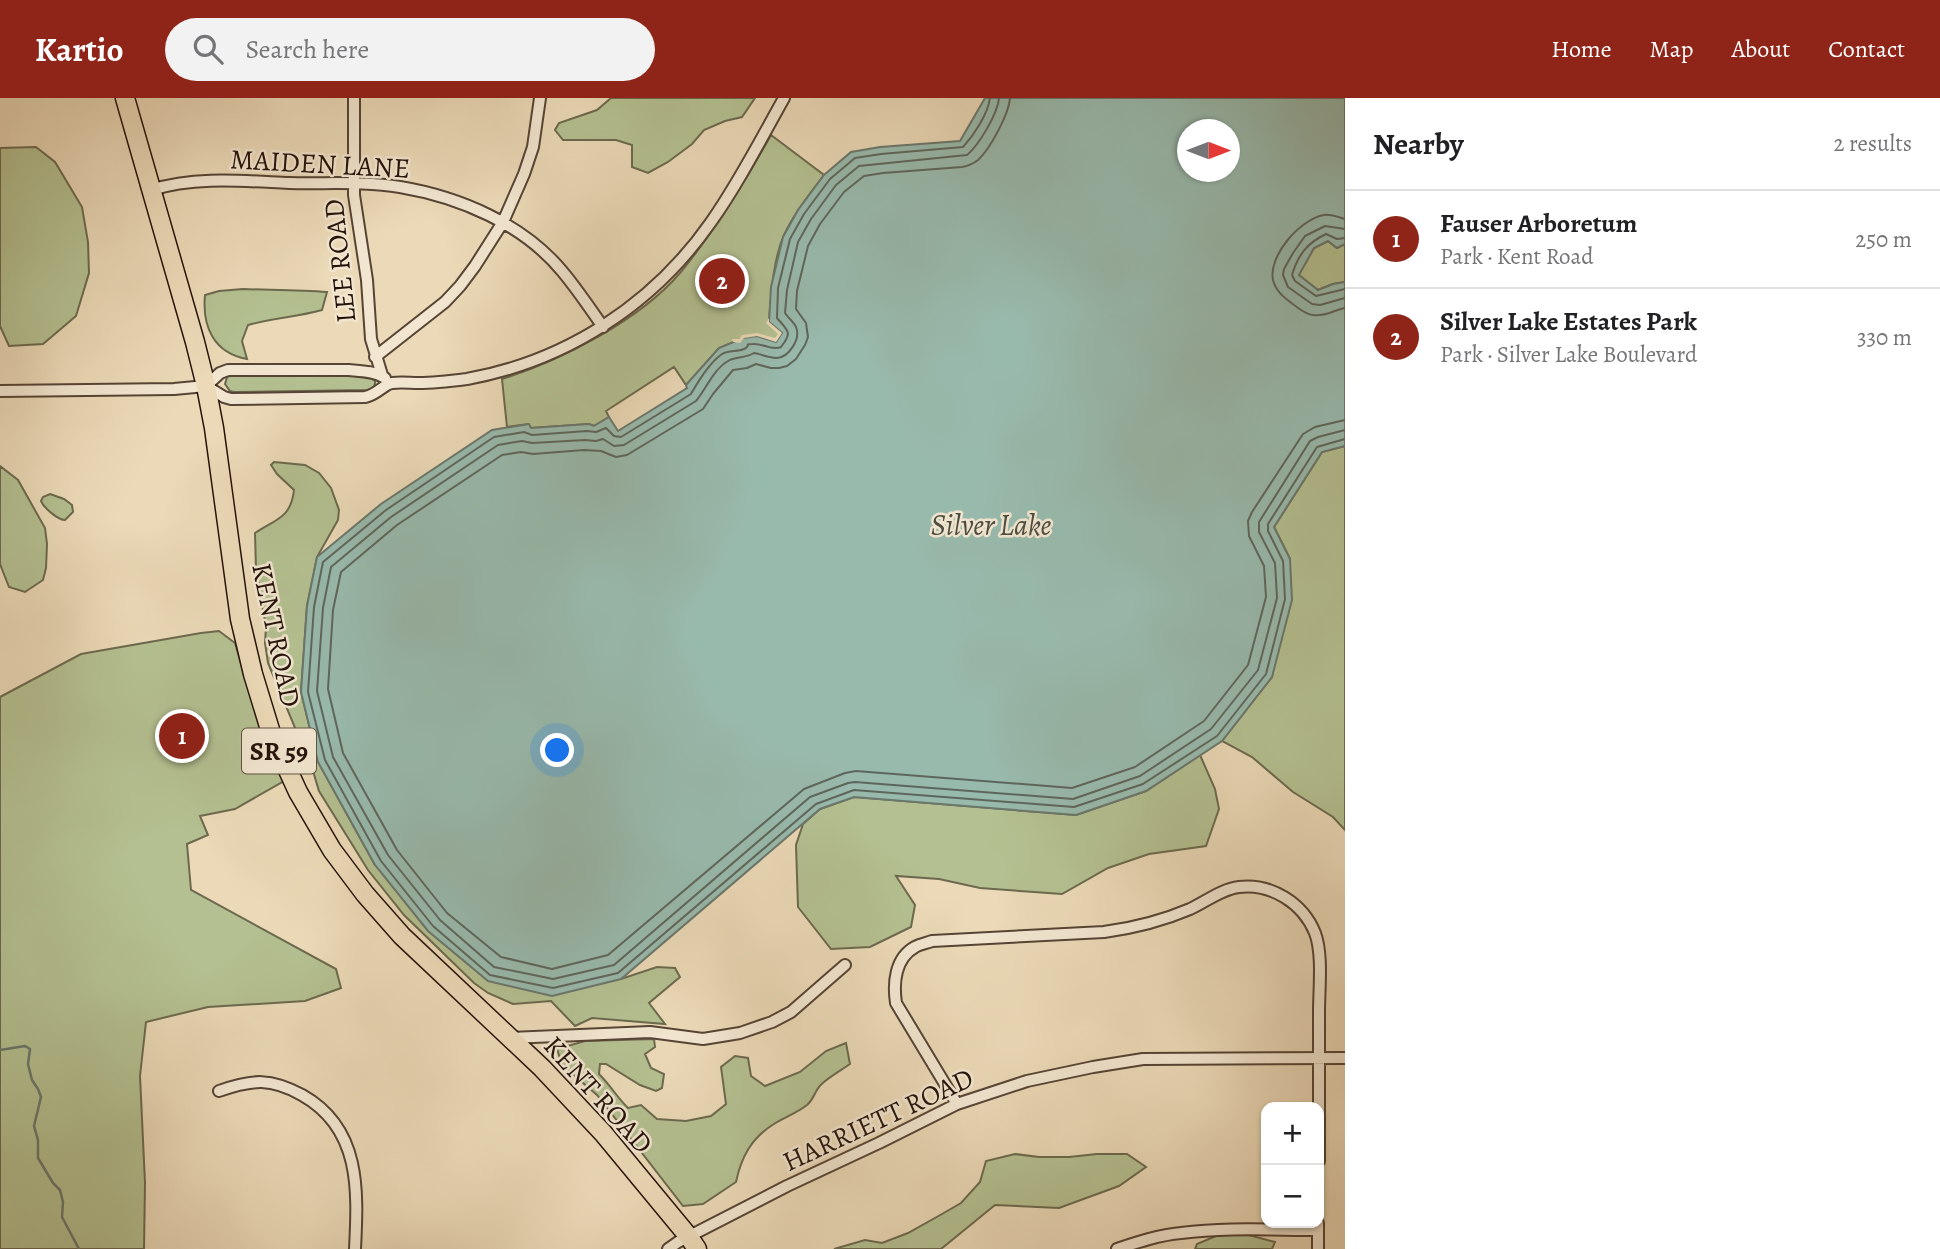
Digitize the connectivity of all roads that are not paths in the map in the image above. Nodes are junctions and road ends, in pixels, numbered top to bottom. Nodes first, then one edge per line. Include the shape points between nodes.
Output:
1 (125, 98) edge
2 (354, 98) edge
3 (540, 98) edge
4 (784, 98) edge
5 (354, 184) junction
6 (151, 190) junction
7 (503, 222) junction
8 (603, 327) junction
9 (376, 357) junction
10 (386, 379) junction
11 (206, 386) junction
12 (0, 391) edge
13 (845, 965) dead end
14 (510, 1038) junction
15 (1319, 1058) junction
16 (1345, 1058) edge
17 (219, 1091) dead end
18 (1319, 1102) edge
19 (957, 1104) junction
20 (1281, 1228) edge
21 (1318, 1228) edge
22 (693, 1243) edge
23 (355, 1249) edge
24 (668, 1249) edge
25 (1117, 1249) edge
26 (1318, 1249) edge

1 - 6 main road, KENT ROAD / SR 59
2 - 5 street, LEE ROAD
3 - 7 street via 530,156
4 - 8 street via 698,240 657,286
5 - 6 street, MAIDEN LANE via 215,181 168,184
5 - 7 street, MAIDEN LANE via 422,191
5 - 9 street, LEE ROAD
6 - 11 main road, KENT ROAD / SR 59
7 - 8 street, MAIDEN LANE via 561,270
7 - 9 street via 460,286
8 - 10 street via 556,352 499,372 446,382
9 - 10 street, LEE ROAD
10 - 11 street via 349,370 228,370
10 - 11 street via 377,393 365,397 231,399
11 - 12 street
11 - 14 main road, KENT ROAD / SR 59 via 240,619 271,733 298,792 365,894 402,936
13 - 14 street via 791,1012 740,1032 703,1039 650,1031
14 - 22 main road, KENT ROAD / SR 59 via 603,1133
15 - 16 street, HARRIETT ROAD
15 - 18 street
15 - 19 street, HARRIETT ROAD via 1143,1059 1027,1081
15 - 19 street via 1318,954 1307,917 1277,892 1236,887 1175,915 1128,929 932,941 915,947 896,973 896,1003
17 - 23 street via 239,1084 284,1085 327,1113 341,1131 354,1169
19 - 22 street, HARRIETT ROAD via 787,1186
20 - 25 street via 1180,1233
21 - 26 street
22 - 24 street, HARRIETT ROAD

